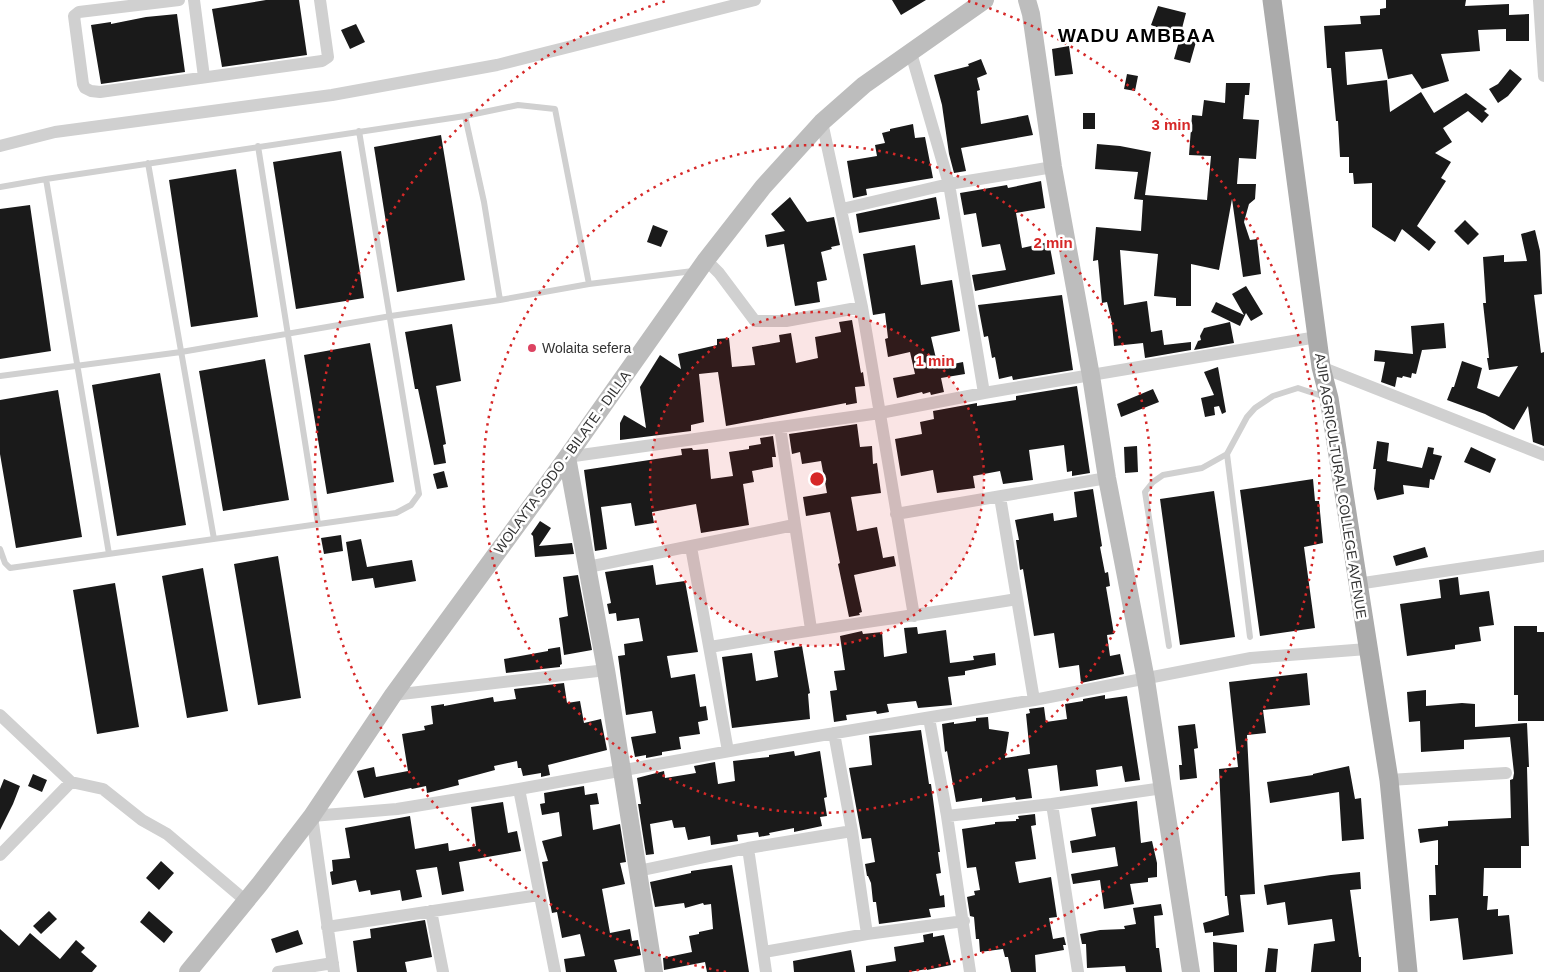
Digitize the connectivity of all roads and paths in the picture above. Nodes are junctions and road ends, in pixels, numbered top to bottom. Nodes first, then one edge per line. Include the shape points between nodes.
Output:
1 (178, 0) edge
2 (194, 0) edge
3 (320, 0) edge
4 (755, 0) edge
5 (985, 0) edge
6 (1028, 0) edge
7 (1272, 0) edge
8 (1539, 0) edge
9 (911, 53) junction
10 (1544, 76) edge
11 (204, 77) junction
12 (465, 116) junction
13 (822, 122) junction
14 (359, 130) junction
15 (0, 146) edge
16 (258, 146) junction
17 (148, 163) junction
18 (1053, 167) junction
19 (46, 179) junction
20 (949, 184) junction
21 (0, 187) edge
22 (842, 209) junction
23 (703, 265) junction
24 (589, 284) junction
25 (500, 300) junction
26 (862, 307) junction
27 (391, 316) junction
28 (288, 333) junction
29 (1317, 336) junction
30 (181, 352) junction
31 (77, 366) junction
32 (1321, 367) junction
33 (0, 376) edge
34 (1091, 376) junction
35 (984, 393) junction
36 (1329, 398) junction
37 (880, 413) junction
38 (780, 427) junction
39 (1227, 454) junction
40 (1544, 455) edge
41 (568, 457) junction
42 (1107, 478) junction
43 (1000, 497) junction
44 (896, 514) junction
45 (318, 524) junction
46 (794, 525) junction
47 (214, 539) junction
48 (691, 547) junction
49 (0, 549) edge
50 (108, 554) junction
51 (1544, 556) edge
52 (588, 567) junction
53 (1357, 584) junction
54 (1017, 599) junction
55 (914, 616) junction
56 (811, 630) junction
57 (1250, 637) dead end
58 (1169, 646) dead end
59 (710, 647) junction
60 (1367, 649) junction
61 (606, 670) junction
62 (1146, 680) junction
63 (393, 694) junction
64 (1034, 700) junction
65 (0, 715) edge
66 (929, 718) junction
67 (834, 733) junction
68 (728, 751) junction
69 (621, 769) junction
70 (1506, 773) dead end
71 (1389, 780) junction
72 (71, 782) junction
73 (1164, 788) junction
74 (519, 789) junction
75 (1052, 804) junction
76 (312, 816) junction
77 (947, 816) junction
78 (852, 831) junction
79 (748, 848) junction
80 (0, 855) edge
81 (638, 871) junction
82 (539, 895) junction
83 (246, 901) junction
84 (430, 911) junction
85 (964, 922) junction
86 (327, 927) junction
87 (867, 934) junction
88 (764, 952) junction
89 (333, 968) edge
90 (188, 972) edge
91 (278, 972) edge
92 (443, 972) edge
93 (556, 972) edge
94 (654, 972) edge
95 (766, 972) edge
96 (970, 972) edge
97 (1078, 972) edge
98 (1192, 972) edge
99 (1408, 972) edge

1 - 11 street via 83,10 74,16 83,84 91,91 100,92
2 - 11 street
3 - 11 street via 328,50 326,59
4 - 15 street via 497,65 332,95 56,132
5 - 9 main road, WOLAYTA SODO - BILATE - DILLA
6 - 18 main road
7 - 29 main road, AJIP AGRICULTURAL COLLEGE AVENUE
8 - 10 street
9 - 13 main road, WOLAYTA SODO - BILATE - DILLA via 864,86
9 - 20 street
12 - 14 lane
12 - 24 lane via 518,105 555,109
12 - 25 lane via 484,202
13 - 22 street
13 - 23 main road, WOLAYTA SODO - BILATE - DILLA via 764,187
14 - 16 lane
14 - 27 lane
16 - 17 lane
16 - 28 lane
17 - 19 lane
17 - 30 lane
18 - 20 street
18 - 34 main road
19 - 21 lane
19 - 31 lane
20 - 22 street
20 - 35 street
22 - 26 street
23 - 24 lane
23 - 26 street via 719,273 755,321 786,320
23 - 41 main road, WOLAYTA SODO - BILATE - DILLA
24 - 25 lane
25 - 27 lane
26 - 37 street
27 - 28 lane
27 - 45 lane via 419,494 411,505 396,513
28 - 30 lane
28 - 45 lane
29 - 32 main road, AJIP AGRICULTURAL COLLEGE AVENUE
29 - 34 street
30 - 31 lane
30 - 47 lane
31 - 33 lane
31 - 50 lane
32 - 36 main road, AJIP AGRICULTURAL COLLEGE AVENUE
32 - 40 street
34 - 35 street
34 - 42 main road
35 - 37 street
36 - 39 lane via 1298,388 1273,396 1254,408
36 - 53 main road, AJIP AGRICULTURAL COLLEGE AVENUE
37 - 38 street
37 - 44 street
38 - 41 street
38 - 46 street
39 - 57 lane
39 - 58 lane via 1202,468 1163,475 1145,492
41 - 52 main road
41 - 63 main road, WOLAYTA SODO - BILATE - DILLA
42 - 43 street
42 - 62 main road
43 - 44 street
43 - 54 street
44 - 55 street
45 - 47 lane
46 - 48 street
46 - 56 street
47 - 50 lane
48 - 52 street
48 - 59 street
49 - 50 lane via 10,568
51 - 53 street
52 - 61 main road
53 - 60 main road, AJIP AGRICULTURAL COLLEGE AVENUE
54 - 55 street
54 - 64 street
55 - 56 street
56 - 59 street
59 - 68 street
60 - 62 street via 1251,658
60 - 71 main road, AJIP AGRICULTURAL COLLEGE AVENUE
61 - 63 street
61 - 69 main road
62 - 64 street
62 - 73 main road
63 - 76 main road, WOLAYTA SODO - BILATE - DILLA
64 - 66 street
65 - 72 street
66 - 67 street
66 - 77 street
67 - 68 street
67 - 78 street
68 - 69 street
69 - 74 street
69 - 81 main road
70 - 71 street
71 - 99 main road, AJIP AGRICULTURAL COLLEGE AVENUE
72 - 80 street
72 - 83 street via 103,789 142,820 167,834
73 - 75 street
73 - 98 main road
74 - 76 street via 397,809
74 - 82 street
75 - 77 street
75 - 97 street
76 - 83 main road, WOLAYTA SODO - BILATE - DILLA
76 - 86 street
77 - 85 street
78 - 79 street
78 - 87 street
79 - 81 street
79 - 88 street
81 - 94 main road
82 - 84 street
82 - 93 street
83 - 90 main road, WOLAYTA SODO - BILATE - DILLA
84 - 86 street
84 - 92 street
85 - 87 street
85 - 96 street
86 - 89 street
87 - 88 street
88 - 95 street
89 - 91 street

